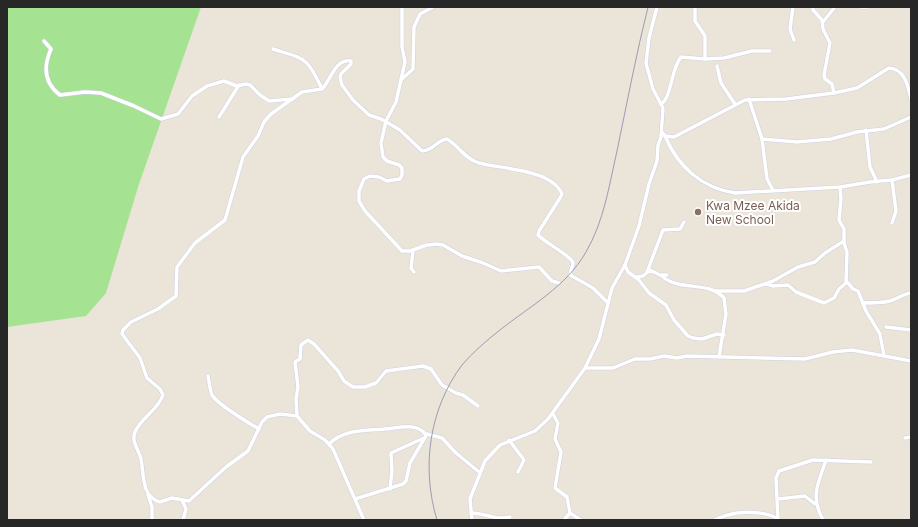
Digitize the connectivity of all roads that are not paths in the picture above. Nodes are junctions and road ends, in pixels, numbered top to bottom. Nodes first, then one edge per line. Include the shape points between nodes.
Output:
1 (402, 7) edge
2 (433, 7) edge
3 (657, 7) edge
4 (696, 7) edge
5 (794, 7) edge
6 (813, 7) edge
7 (835, 7) edge
8 (860, 7) edge
9 (868, 7) edge
10 (823, 22) junction
11 (794, 40) dead end
12 (44, 41) dead end
13 (273, 49) dead end
14 (770, 51) dead end
15 (705, 59) junction
16 (716, 66) dead end
17 (400, 80) junction
18 (239, 85) junction
19 (322, 88) junction
20 (834, 93) junction
21 (294, 99) junction
22 (749, 99) junction
23 (911, 99) edge
24 (661, 104) junction
25 (735, 104) junction
26 (219, 117) dead end
27 (911, 117) edge
28 (386, 121) junction
29 (866, 130) junction
30 (662, 132) junction
31 (665, 136) junction
32 (762, 139) junction
33 (911, 175) edge
34 (892, 180) junction
35 (877, 182) junction
36 (840, 187) junction
37 (773, 190) junction
38 (684, 222) dead end
39 (892, 223) dead end
40 (844, 241) junction
41 (413, 251) junction
42 (625, 265) junction
43 (414, 272) dead end
44 (646, 272) junction
45 (667, 275) dead end
46 (635, 276) junction
47 (662, 276) junction
48 (847, 282) junction
49 (559, 283) dead end
50 (766, 284) junction
51 (714, 291) junction
52 (911, 293) edge
53 (864, 303) junction
54 (608, 304) junction
55 (886, 327) dead end
56 (911, 330) edge
57 (724, 335) junction
58 (884, 356) junction
59 (720, 357) junction
60 (911, 361) edge
61 (585, 368) junction
62 (208, 376) dead end
63 (478, 406) dead end
64 (553, 414) junction
65 (297, 416) junction
66 (259, 429) junction
67 (425, 437) junction
68 (911, 437) edge
69 (905, 438) dead end
70 (509, 440) junction
71 (329, 444) junction
72 (826, 460) junction
73 (871, 462) dead end
74 (479, 472) junction
75 (518, 472) dead end
76 (390, 489) junction
77 (148, 492) junction
78 (355, 499) junction
79 (778, 499) junction
80 (182, 500) junction
81 (816, 505) junction
82 (471, 513) junction
83 (570, 513) junction
84 (510, 518) dead end
85 (778, 519) edge
86 (152, 520) edge
87 (183, 520) edge
88 (364, 520) edge
89 (472, 520) edge
90 (564, 520) edge
91 (581, 520) edge
92 (714, 520) edge
93 (823, 520) edge

1 - 17 street via 402,47 406,62
2 - 17 street via 418,17 414,27 413,69
3 - 24 street via 646,63 653,89
4 - 15 street via 695,21 705,36
5 - 11 street via 790,29
6 - 10 street
7 - 10 street
8 - 9 street
10 - 20 street via 823,29 830,43 825,79 832,84
12 - 18 street via 51,50 45,64 46,76 60,95 101,93 161,119 178,114 192,96 209,85 226,81
13 - 19 street via 306,61
14 - 15 street via 752,51 724,58
15 - 24 street via 684,56 679,59 666,100
16 - 25 street via 720,83
17 - 28 street via 396,102
18 - 21 street via 250,85 269,101
18 - 26 street
19 - 21 street via 302,92
19 - 28 street via 335,67 351,61 341,75 342,85 365,113
20 - 22 street via 786,99
20 - 23 street via 857,88 886,69 892,68 905,77
21 - 77 street via 268,118 245,152 231,194 228,214 220,225 195,243 188,255 179,263 176,273 176,296 131,322 123,330 125,339 140,358 147,378 163,395 134,433
22 - 25 street
22 - 32 street
24 - 30 street
25 - 31 street via 674,137
27 - 29 street via 884,129
28 - 41 street via 382,152 387,161 402,168 402,175 400,178 387,181 370,176 364,179 359,191 359,201 398,248 402,251
28 - 54 street via 411,139 422,151 431,149 447,139 465,156 479,163 519,170 552,183 562,194 538,235 572,259 570,275 593,288
29 - 32 street via 831,139 797,142
29 - 35 street via 870,167
30 - 31 street
30 - 42 street via 657,161 639,226
31 - 37 street via 682,165 702,182 735,192
32 - 37 street via 767,180
33 - 34 street
34 - 35 street
34 - 39 street via 896,211
35 - 36 street
36 - 37 street
36 - 40 street via 839,220 844,230
38 - 44 street via 680,229 664,229
40 - 48 street via 847,252
40 - 50 street via 815,262 798,267
41 - 43 street via 411,268
41 - 49 street via 430,244 442,245 462,256 501,271 539,267 552,281
42 - 46 street via 628,272
42 - 54 street via 612,288
44 - 46 street via 641,277
44 - 47 street via 652,270
45 - 47 street
46 - 57 street via 649,293 666,305 674,320 691,338
47 - 51 street via 677,284
48 - 50 street via 834,298 824,303 796,292 788,284
48 - 53 street via 857,290
50 - 51 street via 744,291
51 - 57 street via 724,298
52 - 53 street via 890,301
53 - 58 street via 880,334
54 - 61 street via 600,339
55 - 56 street
57 - 59 street
58 - 59 street via 852,350 805,359
58 - 60 street
59 - 61 street via 664,356 635,359 613,368
61 - 64 street
62 - 66 street via 215,399
63 - 65 street via 442,385 431,369 423,366 386,372 378,382 365,387 352,387 308,340 301,345 300,358 294,363 298,387
64 - 70 street via 535,431
64 - 83 street via 558,423 555,439 561,452 555,486 556,490 567,497
65 - 66 street via 271,415 265,418
65 - 71 street via 310,431 321,436
66 - 80 street via 253,444 243,456 226,467 191,500
67 - 71 street via 422,430 411,426 340,435
67 - 74 street via 432,434 442,438
67 - 76 street via 410,463 406,481
67 - 76 street via 391,453
68 - 69 street
70 - 74 street via 493,451
70 - 75 street via 524,460
71 - 78 street via 339,459
72 - 73 street
72 - 79 street via 813,460 780,471 776,478
72 - 81 street via 817,490
74 - 82 street via 470,499
76 - 78 street
77 - 80 street via 160,502 172,498
77 - 86 street
78 - 88 street
79 - 81 street via 805,496
79 - 85 street
80 - 87 street via 186,509
81 - 93 street
82 - 84 street via 498,520
82 - 89 street
83 - 90 street
83 - 91 street
85 - 92 street via 742,512

